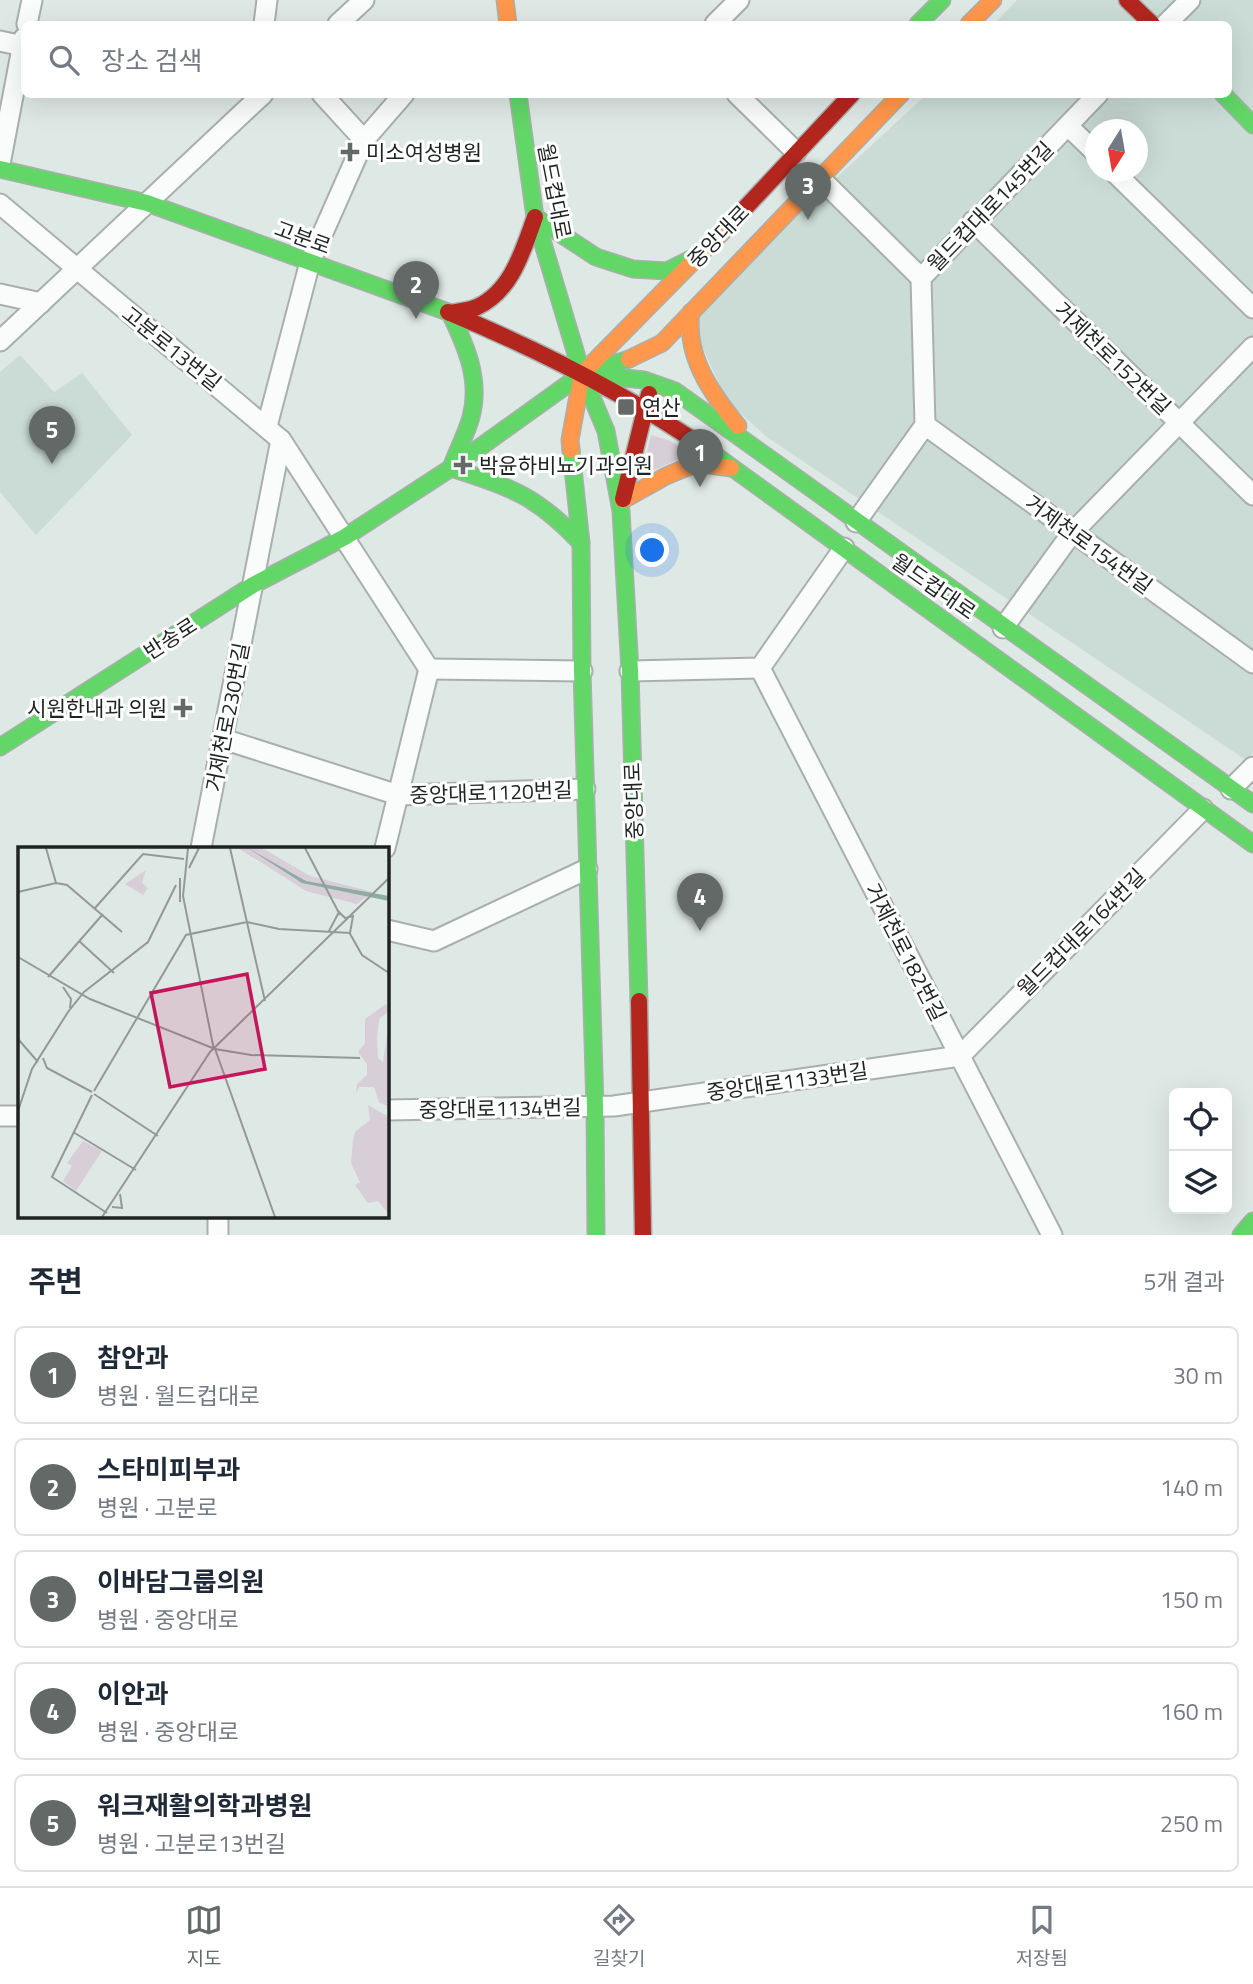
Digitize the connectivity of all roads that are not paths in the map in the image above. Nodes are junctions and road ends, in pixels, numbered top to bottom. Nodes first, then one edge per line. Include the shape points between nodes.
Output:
1 (32, 0) edge
2 (267, 0) edge
3 (364, 0) edge
4 (505, 0) edge
5 (738, 0) edge
6 (993, 0) edge
7 (1127, 0) edge
8 (1189, 0) edge
9 (938, 1) edge
10 (28, 21) edge
11 (264, 21) edge
12 (341, 21) edge
13 (508, 21) edge
14 (718, 21) edge
15 (921, 21) edge
16 (973, 21) edge
17 (1149, 21) edge
18 (1169, 21) edge
19 (0, 41) edge
20 (21, 42) edge
21 (21, 57) edge
22 (257, 98) edge
23 (326, 98) edge
24 (401, 98) edge
25 (519, 98) edge
26 (741, 98) edge
27 (848, 98) edge
28 (897, 98) edge
29 (1094, 98) edge
30 (1227, 98) edge
31 (1253, 125) edge
32 (1068, 126) junction
33 (364, 140) junction
34 (1085, 142) edge
35 (796, 152) junction
36 (0, 164) edge
37 (0, 169) edge
38 (820, 178) junction
39 (1124, 182) edge
40 (147, 203) junction
41 (0, 204) edge
42 (535, 217) junction
43 (973, 222) junction
44 (704, 253) junction
45 (310, 262) junction
46 (76, 270) junction
47 (921, 278) junction
48 (0, 294) edge
49 (41, 303) junction
50 (1253, 308) edge
51 (691, 312) junction
52 (450, 313) junction
53 (0, 341) edge
54 (662, 343) junction
55 (1253, 347) edge
56 (582, 374) junction
57 (652, 383) junction
58 (645, 409) junction
59 (1179, 423) junction
60 (925, 425) junction
61 (274, 433) junction
62 (764, 457) junction
63 (451, 468) junction
64 (736, 469) junction
65 (1253, 495) edge
66 (622, 506) junction
67 (856, 522) junction
68 (1072, 533) junction
69 (345, 537) junction
70 (581, 542) junction
71 (844, 548) junction
72 (253, 585) junction
73 (1003, 628) junction
74 (1253, 663) edge
75 (760, 668) junction
76 (429, 669) junction
77 (582, 671) junction
78 (629, 671) junction
79 (223, 739) junction
80 (0, 747) edge
81 (1253, 767) edge
82 (585, 789) junction
83 (1231, 789) junction
84 (398, 795) junction
85 (1253, 804) edge
86 (1203, 809) junction
87 (1253, 844) edge
88 (201, 847) edge
89 (385, 847) edge
90 (587, 869) junction
91 (388, 930) edge
92 (960, 1056) junction
93 (642, 1102) junction
94 (604, 1106) junction
95 (388, 1110) edge
96 (0, 1116) edge
97 (18, 1116) edge
98 (1253, 1221) edge
99 (596, 1235) edge
100 (643, 1235) edge
101 (1052, 1235) edge
102 (1241, 1235) edge

1 - 10 street
2 - 11 street
3 - 12 street
4 - 13 main road
5 - 14 street
6 - 16 main road
7 - 17 main road
8 - 18 street
9 - 15 main road
19 - 20 street
21 - 36 street
22 - 40 street
23 - 33 street
24 - 33 street, 거제천로230번길
25 - 42 main road, 월드컵대로
26 - 35 street
27 - 35 main road, 중앙대로
28 - 38 main road, 중앙대로
29 - 32 street, 월드컵대로145번길
30 - 31 main road
32 - 34 street
32 - 43 street, 월드컵대로145번길
33 - 45 street, 거제천로230번길
35 - 44 main road, 중앙대로
37 - 40 main road, 고분로
38 - 47 street
38 - 51 main road, 중앙대로
39 - 50 street
40 - 45 main road, 고분로
40 - 46 street
41 - 46 street, 고분로13번길
42 - 44 main road via 596,257 633,269 667,271
42 - 52 main road via 515,270 494,296 475,308
42 - 56 main road, 월드컵대로
43 - 47 street, 월드컵대로145번길
43 - 59 street, 거제천로152번길
44 - 56 main road, 중앙대로
45 - 52 main road, 고분로
45 - 61 street, 거제천로230번길
46 - 49 street
46 - 61 street, 고분로13번길
47 - 60 street, 월드컵대로145번길
48 - 49 street
49 - 53 street
51 - 54 main road, 중앙대로
51 - 62 main road via 690,341 709,388
52 - 56 main road, 고분로
52 - 63 main road via 465,341 474,374 472,415
54 - 56 main road, 중앙대로
54 - 57 main road
55 - 59 street
56 - 57 main road, 월드컵대로
56 - 58 main road, 월드컵대로
56 - 63 main road, 반송로
56 - 66 main road, 중앙대로 via 606,431
56 - 70 main road via 570,440
57 - 58 main road
57 - 62 main road, 월드컵대로 via 675,391
58 - 64 main road, 월드컵대로
58 - 66 main road
59 - 65 street, 거제천로152번길
59 - 68 street
60 - 67 street
60 - 68 street, 거제천로154번길
61 - 69 street, 고분로13번길
61 - 72 street, 거제천로230번길
62 - 67 main road, 월드컵대로
63 - 69 main road, 반송로
63 - 70 main road via 532,499
64 - 66 main road via 697,463 666,476
64 - 71 main road, 월드컵대로
66 - 78 main road, 중앙대로
67 - 73 main road, 월드컵대로
68 - 73 street
68 - 74 street, 거제천로154번길
69 - 72 main road, 반송로
69 - 76 street
70 - 77 main road
71 - 75 street
71 - 86 main road, 월드컵대로
72 - 79 street, 거제천로230번길
72 - 80 main road, 반송로
73 - 83 main road, 월드컵대로
75 - 78 street
75 - 92 street, 거제천로182번길
76 - 77 street
76 - 84 street, 중앙대로1120번길
77 - 82 main road
78 - 93 main road, 중앙대로
79 - 84 street, 중앙대로1120번길
79 - 88 street, 거제천로230번길
81 - 83 street
82 - 84 street, 중앙대로1120번길
82 - 90 main road
83 - 85 main road, 월드컵대로
84 - 89 street, 중앙대로1120번길
86 - 87 main road, 월드컵대로
86 - 92 street, 월드컵대로164번길
90 - 91 street via 434,941
90 - 94 main road
92 - 93 street, 중앙대로1133번길
92 - 101 street, 거제천로182번길
93 - 94 street, 중앙대로1133번길
93 - 100 main road, 중앙대로
94 - 95 street, 중앙대로1134번길
94 - 99 main road
96 - 97 street
98 - 102 main road

